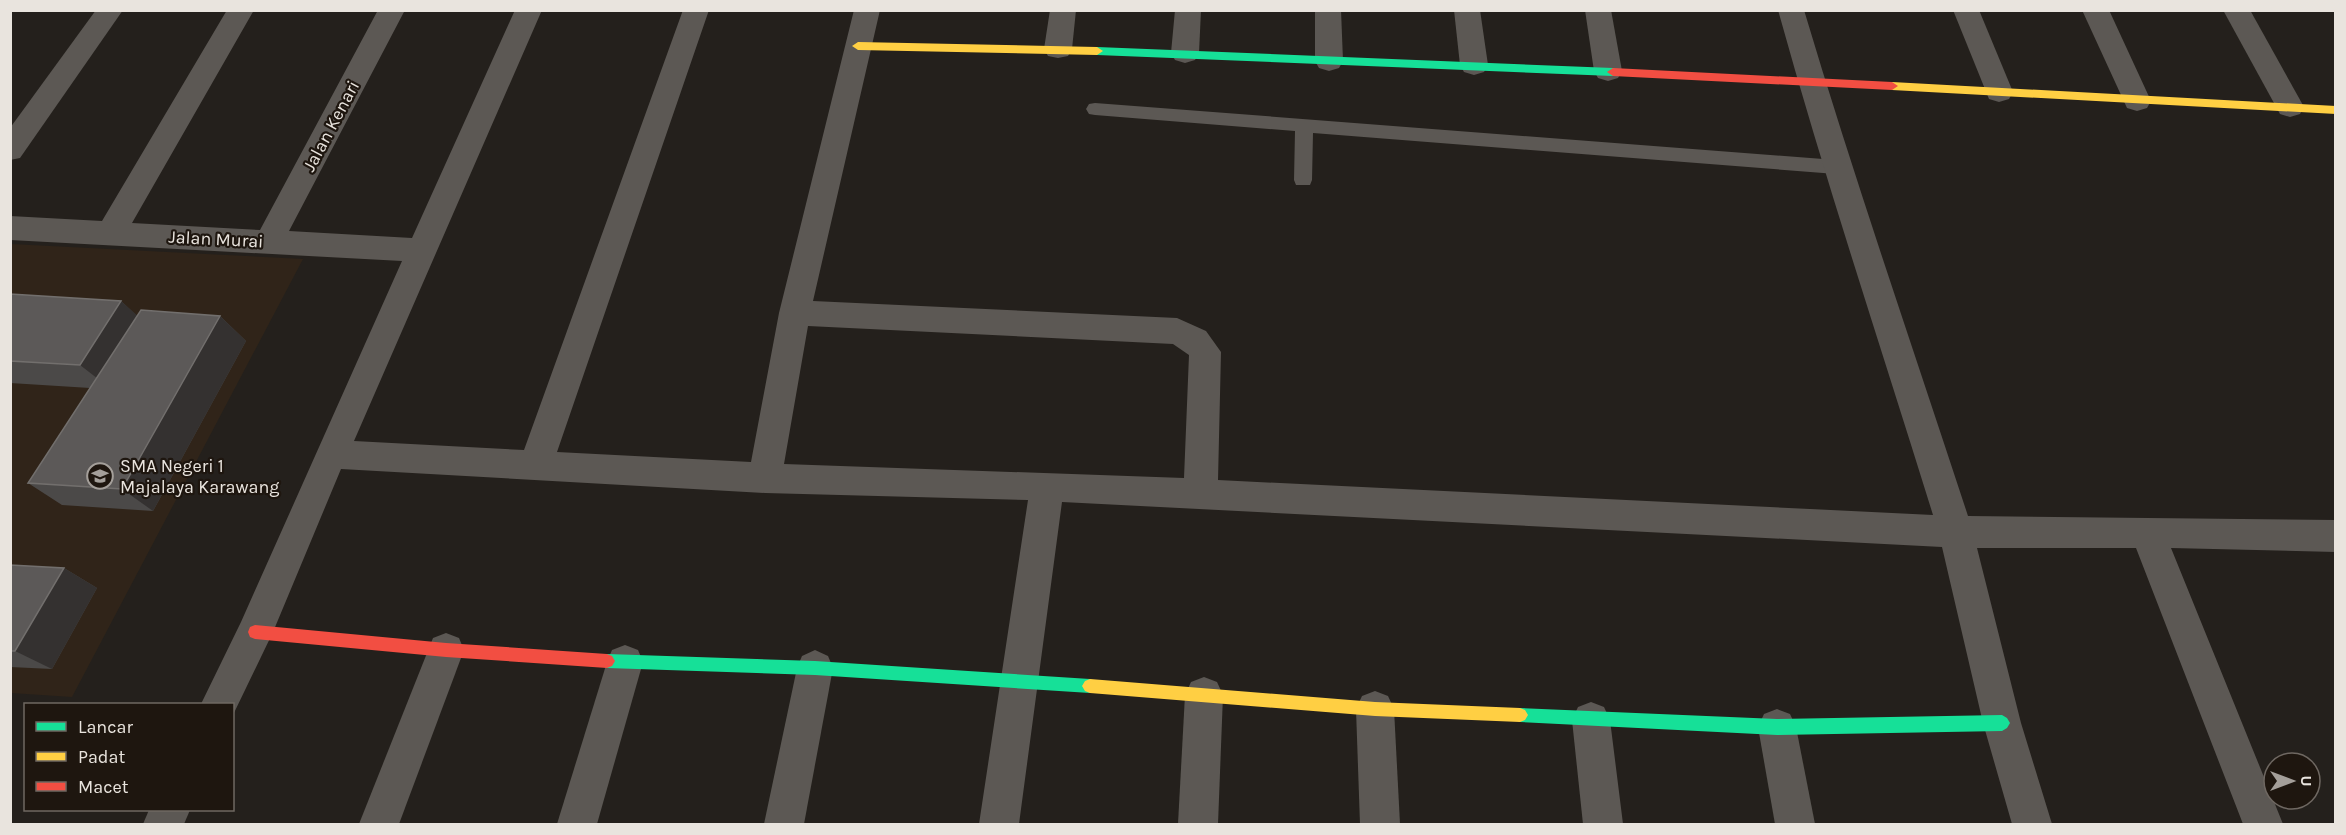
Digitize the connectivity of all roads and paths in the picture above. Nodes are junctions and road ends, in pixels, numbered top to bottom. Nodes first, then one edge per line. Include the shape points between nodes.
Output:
1 (110, 10) edge
2 (241, 10) edge
3 (392, 10) edge
4 (529, 10) edge
5 (696, 10) edge
6 (867, 10) edge
7 (1064, 10) edge
8 (1188, 10) edge
9 (1328, 10) edge
10 (1467, 10) edge
11 (1598, 10) edge
12 (1791, 10) edge
13 (1966, 10) edge
14 (2095, 10) edge
15 (2236, 10) edge
16 (858, 46) junction
17 (1058, 49) junction
18 (1185, 53) junction
19 (1329, 61) junction
20 (1474, 65) junction
21 (1608, 71) junction
22 (1812, 84) junction
23 (1999, 92) junction
24 (2137, 101) junction
25 (2289, 107) junction
26 (1095, 109) dead end
27 (2336, 110) edge
28 (1304, 125) junction
29 (10, 150) edge
30 (1836, 167) junction
31 (1303, 180) dead end
32 (10, 228) edge
33 (110, 234) junction
34 (269, 241) junction
35 (422, 250) junction
36 (795, 313) junction
37 (332, 454) junction
38 (536, 465) junction
39 (765, 478) junction
40 (1047, 486) junction
41 (1201, 493) junction
42 (1956, 532) junction
43 (2147, 532) junction
44 (2333, 542) edge
45 (255, 632) junction
46 (446, 650) junction
47 (625, 662) junction
48 (815, 668) junction
49 (1019, 680) junction
50 (1204, 695) junction
51 (221, 703) edge
52 (1376, 709) junction
53 (1591, 720) junction
54 (2002, 723) junction
55 (1777, 727) junction
56 (170, 811) edge
57 (163, 825) edge
58 (379, 825) edge
59 (577, 825) edge
60 (784, 825) edge
61 (999, 825) edge
62 (1198, 825) edge
63 (1380, 825) edge
64 (1603, 825) edge
65 (1795, 825) edge
66 (2032, 825) edge
67 (2264, 825) edge

1 - 29 street
2 - 33 street
3 - 34 street, Jalan Kenari
4 - 35 street
5 - 38 street
6 - 16 street
7 - 17 street
8 - 18 street
9 - 19 street
10 - 20 street
11 - 21 street
12 - 22 street
13 - 23 street
14 - 24 street
15 - 25 street
16 - 17 street
16 - 36 street
17 - 18 street
18 - 19 street
19 - 20 street
20 - 21 street
21 - 22 street
22 - 23 street
22 - 30 street
23 - 24 street
24 - 25 street
25 - 27 street
26 - 28 lane
28 - 30 lane
28 - 31 lane
30 - 42 street
32 - 33 street, Jalan Murai
33 - 34 street, Jalan Murai
34 - 35 street, Jalan Murai
35 - 37 street
36 - 39 street
36 - 41 street via 1177,331 1188,335 1205,352
37 - 38 street
37 - 45 street
38 - 39 street
39 - 40 street
40 - 41 street
40 - 49 street
41 - 42 street
42 - 43 street
42 - 54 street
43 - 44 street
43 - 67 street
45 - 46 street
45 - 51 street
46 - 47 street
46 - 58 street
47 - 48 street
47 - 59 street
48 - 49 street
48 - 60 street
49 - 50 street
49 - 61 street
50 - 52 street
50 - 62 street
52 - 53 street
52 - 63 street
53 - 55 street
53 - 64 street
54 - 55 street
54 - 66 street
55 - 65 street
56 - 57 street

